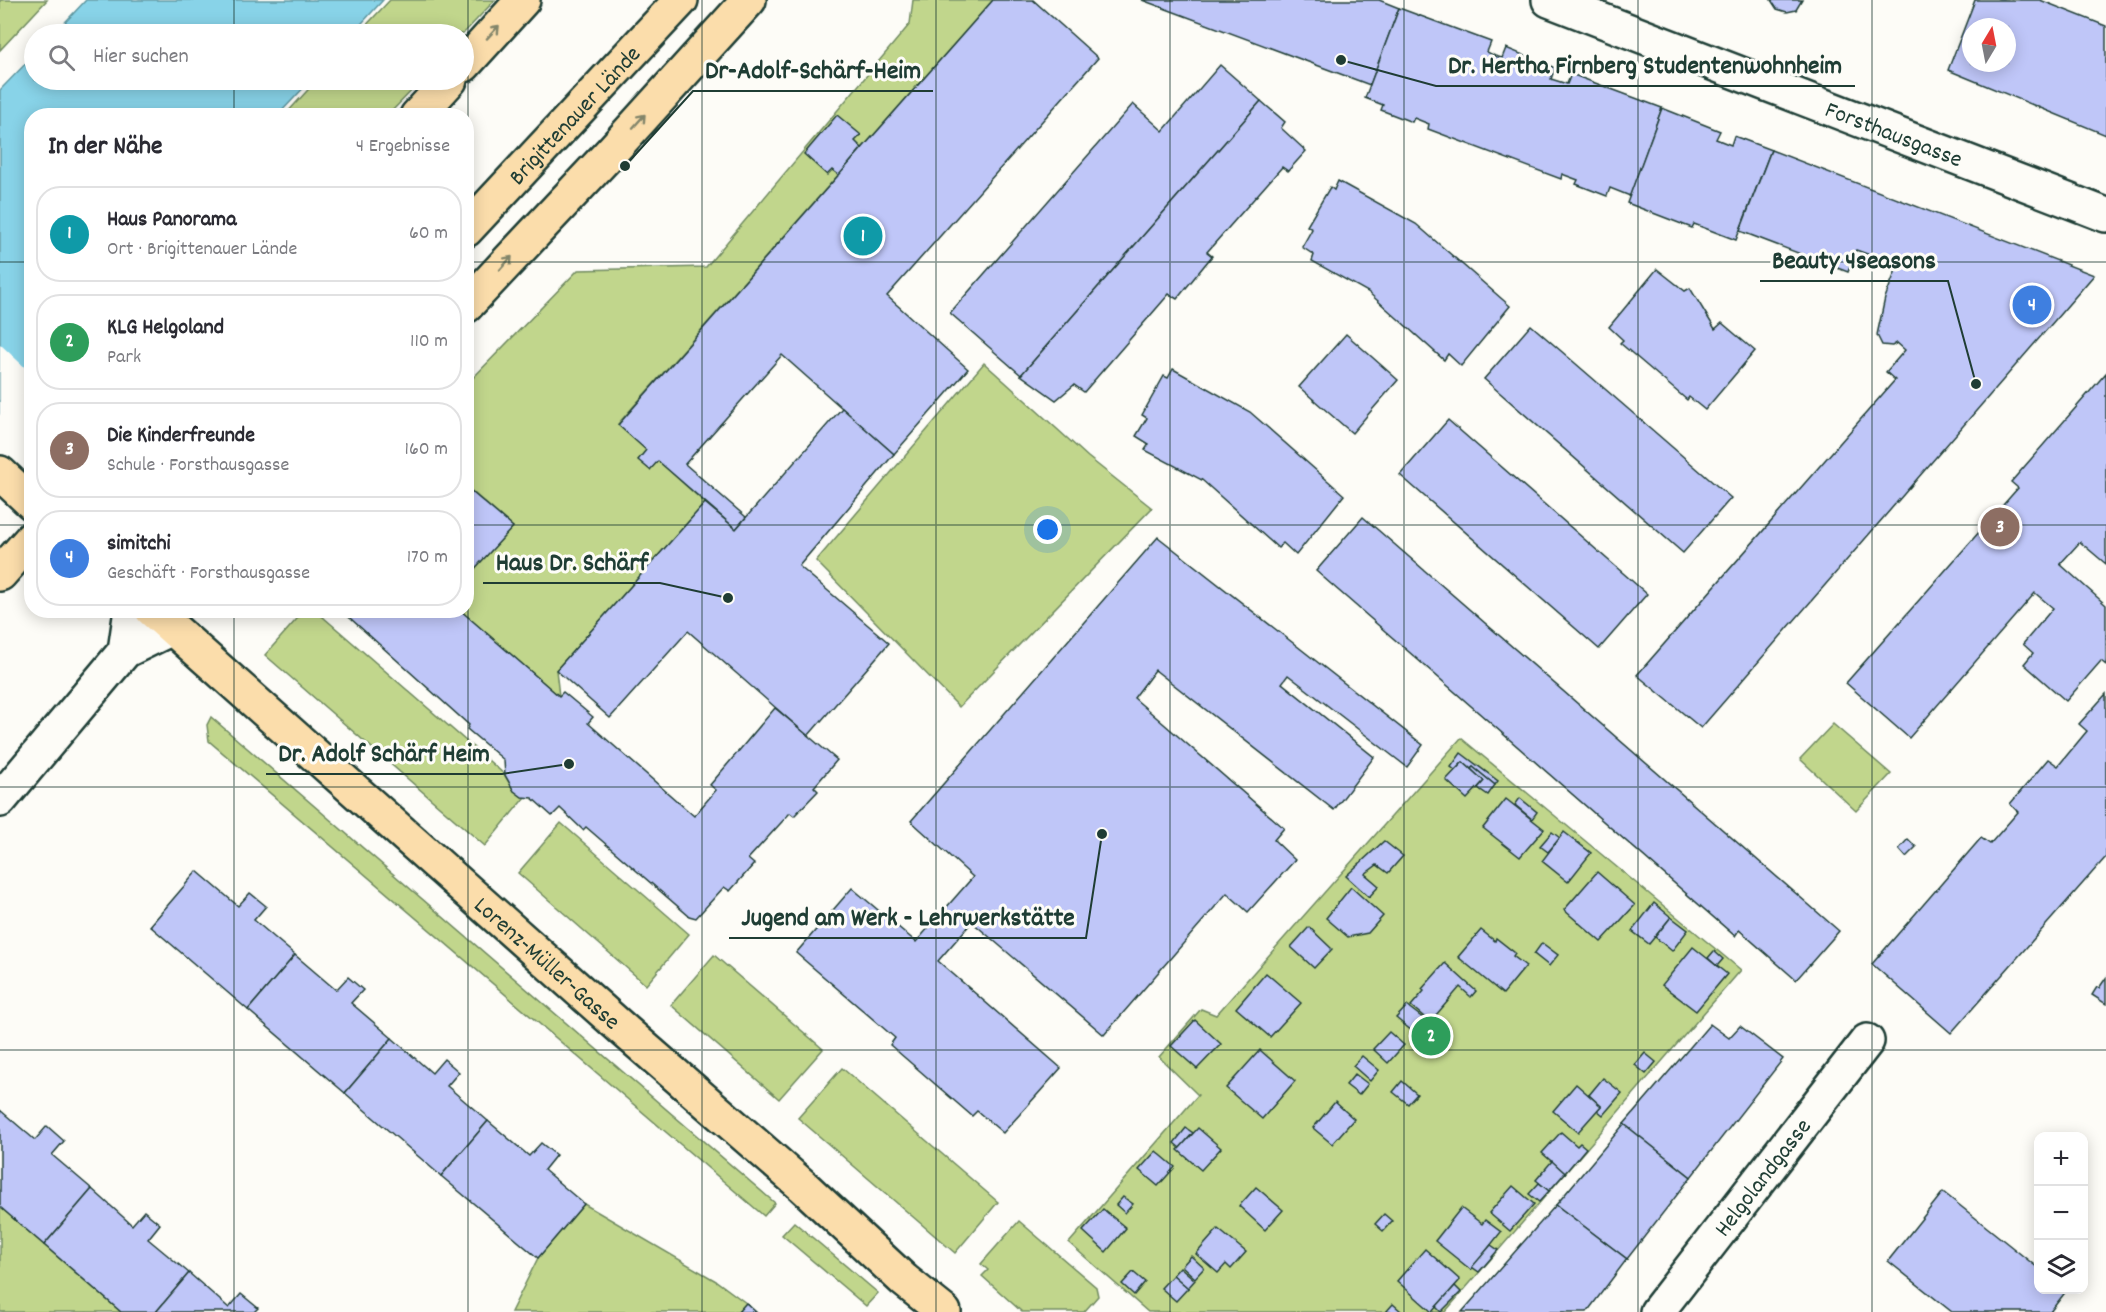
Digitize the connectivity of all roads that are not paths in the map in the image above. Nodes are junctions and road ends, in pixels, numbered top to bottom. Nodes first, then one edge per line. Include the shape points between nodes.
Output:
1 (523, 0) edge
2 (681, 0) edge
3 (749, 0) edge
4 (1549, 0) edge
5 (1583, 6) edge
6 (474, 54) edge
7 (441, 90) edge
8 (424, 108) edge
9 (2106, 215) edge
10 (474, 221) edge
11 (474, 298) edge
12 (0, 473) edge
13 (24, 496) edge
14 (24, 547) edge
15 (0, 574) edge
16 (129, 618) edge
17 (168, 618) edge
18 (173, 618) edge
19 (125, 651) junction
20 (0, 800) edge
21 (1868, 1041) dead end
22 (944, 1312) edge
23 (1657, 1312) edge

6 -> 1 main road
2 - 10 main road, Brigittenauer Lände
11 -> 3 main road
4 - 5 street, Forsthausgasse
5 - 9 street, Forsthausgasse
7 - 8 main road
12 - 13 main road
14 - 15 main road
16 - 19 street
17 - 19 street
18 - 22 main road, Lorenz-Müller-Gasse via 617,1024
19 - 20 street
21 - 23 street, Helgolandgasse

